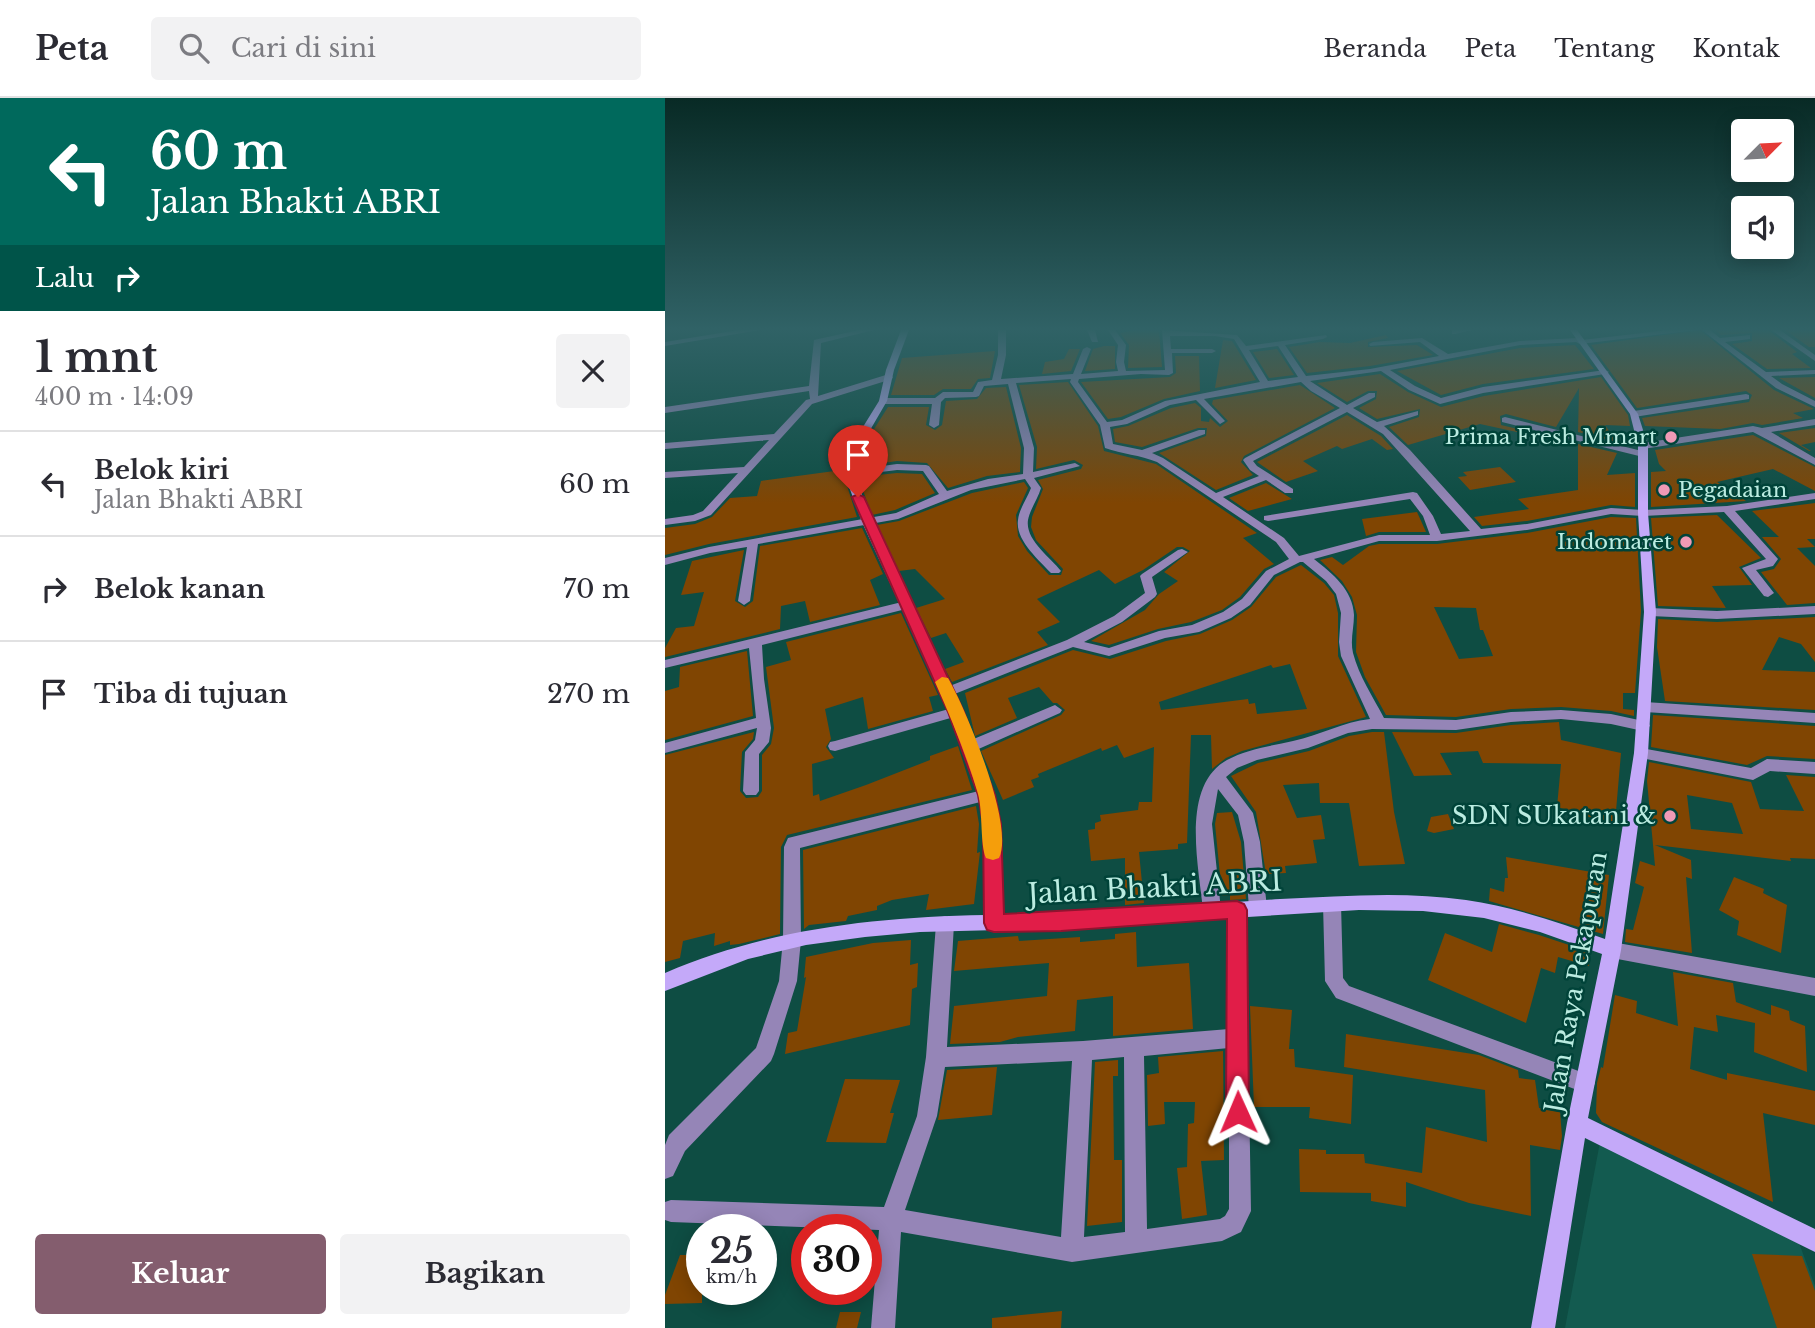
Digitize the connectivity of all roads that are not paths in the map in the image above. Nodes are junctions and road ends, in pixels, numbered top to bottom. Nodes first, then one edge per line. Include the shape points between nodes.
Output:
1 (815, 387) edge
2 (843, 387) edge
3 (886, 387) edge
4 (979, 387) edge
5 (1013, 387) edge
6 (1078, 387) edge
7 (1248, 387) edge
8 (1311, 387) edge
9 (1411, 387) edge
10 (1501, 387) edge
11 (1616, 387) edge
12 (1782, 387) edge
13 (814, 394) junction
14 (1372, 395) dead end
15 (1199, 397) junction
16 (1745, 397) dead end
17 (883, 401) junction
18 (937, 401) junction
19 (1815, 404) edge
20 (1346, 409) junction
21 (665, 410) edge
22 (1415, 413) dead end
23 (1634, 414) junction
24 (1505, 420) dead end
25 (1220, 421) dead end
26 (1815, 422) edge
27 (934, 425) dead end
28 (1105, 425) junction
29 (1378, 425) junction
30 (1762, 431) junction
31 (1202, 432) dead end
32 (776, 437) junction
33 (665, 446) edge
34 (1643, 450) junction
35 (1143, 453) junction
36 (1815, 462) edge
37 (1075, 466) dead end
38 (745, 470) junction
39 (849, 473) junction
40 (665, 475) edge
41 (1028, 476) junction
42 (1267, 476) junction
43 (1289, 491) dead end
44 (945, 495) junction
45 (1216, 496) junction
46 (1815, 496) edge
47 (1727, 509) junction
48 (1643, 513) junction
49 (1268, 518) dead end
50 (665, 522) edge
51 (867, 522) junction
52 (1478, 533) junction
53 (1437, 538) junction
54 (753, 542) junction
55 (1182, 552) dead end
56 (1302, 559) junction
57 (665, 562) edge
58 (1055, 572) dead end
59 (1768, 593) dead end
60 (744, 601) dead end
61 (906, 605) junction
62 (1815, 610) edge
63 (1650, 612) junction
64 (755, 643) junction
65 (1072, 643) junction
66 (665, 664) edge
67 (947, 692) junction
68 (1645, 707) junction
69 (1055, 710) dead end
70 (956, 712) junction
71 (1815, 718) edge
72 (763, 721) junction
73 (1380, 723) junction
74 (1643, 726) junction
75 (835, 746) dead end
76 (969, 747) junction
77 (665, 748) edge
78 (1641, 753) junction
79 (1815, 768) edge
80 (1217, 776) junction
81 (751, 791) dead end
82 (987, 795) junction
83 (1332, 904) junction
84 (1258, 908) junction
85 (1212, 910) junction
86 (1237, 910) junction
87 (994, 923) junction
88 (945, 924) junction
89 (792, 940) junction
90 (1612, 950) junction
91 (665, 982) edge
92 (1815, 987) edge
93 (1236, 1038) junction
94 (1134, 1046) junction
95 (1083, 1051) junction
96 (936, 1057) junction
97 (1585, 1083) junction
98 (1577, 1123) junction
99 (665, 1168) edge
100 (671, 1211) dead end
101 (891, 1219) junction
102 (1815, 1241) edge
103 (1136, 1242) junction
104 (1072, 1250) junction
105 (883, 1328) edge
106 (1543, 1328) edge

1 - 13 street
2 - 13 street
3 - 17 street
4 - 18 street via 975,394 943,395
5 - 41 street via 1029,449
6 - 28 street
7 - 15 street
8 - 20 street
9 - 10 street via 1440,401
11 - 23 street, Jalan Raya Pekapuran
12 - 19 street
13 - 21 street
13 - 32 street
14 - 20 street
15 - 25 street
15 - 28 street
16 - 23 street
17 - 18 street
17 - 39 street via 850,456
18 - 27 street
20 - 29 street
20 - 42 street via 1248,460 1252,468
22 - 29 street
23 - 34 street, Jalan Raya Pekapuran
24 - 34 street
26 - 30 street
28 - 35 street via 1108,446
29 - 52 street
30 - 34 street
30 - 36 street
31 - 35 street
32 - 33 street
32 - 38 street
34 - 48 street, Jalan Raya Pekapuran
35 - 45 street
37 - 41 street
38 - 40 street
38 - 50 street via 707,513
39 - 44 street via 926,468
39 - 51 street
41 - 44 street
41 - 58 street via 1036,488 1023,529
42 - 43 street
42 - 45 street
44 - 51 street via 916,511
45 - 56 street
46 - 47 street
47 - 48 street
47 - 59 street via 1772,559 1769,564 1748,568
48 - 52 street via 1611,511
48 - 63 street, Jalan Raya Pekapuran
49 - 53 street via 1410,490
51 - 54 street
51 - 61 street
52 - 53 street
53 - 56 street via 1379,538
54 - 57 street
54 - 60 street
55 - 65 street via 1146,576 1151,594 1118,619
56 - 65 street via 1269,573 1246,602 1195,629 1109,652
56 - 73 street via 1335,581 1342,592 1347,606 1344,637 1349,661
61 - 64 street
61 - 67 street
62 - 63 street via 1717,615
63 - 68 street, Jalan Raya Pekapuran
64 - 66 street
64 - 72 street
65 - 67 street
67 - 70 street
68 - 71 street
68 - 74 street, Jalan Raya Pekapuran
69 - 76 street
70 - 75 street
70 - 76 street
72 - 77 street
72 - 81 street via 762,742 752,752
73 - 74 street via 1447,725 1582,715
73 - 80 street via 1258,753
74 - 78 street, Jalan Raya Pekapuran
76 - 82 street
78 - 79 street via 1753,774 1765,765
78 - 90 street, Jalan Raya Pekapuran
80 - 84 street via 1245,813
80 - 85 street via 1204,809
82 - 87 street
82 - 89 street via 794,844
83 - 84 street, Jalan Bhakti ABRI
83 - 90 street, Jalan Bhakti ABRI via 1465,907 1543,925
83 - 97 street via 1334,981 1343,992
84 - 86 street, Jalan Bhakti ABRI
85 - 86 street, Jalan Bhakti ABRI
85 - 87 street, Jalan Bhakti ABRI
86 - 93 street
87 - 88 street, Jalan Bhakti ABRI
88 - 89 street, Jalan Bhakti ABRI
88 - 96 street
89 - 91 street, Jalan Bhakti ABRI via 717,960
89 - 99 street via 788,981 764,1054 677,1143
90 - 92 street, Jalan Bhakti ABRI
90 - 97 street, Jalan Raya Pekapuran
93 - 94 street
93 - 103 street via 1240,1211 1233,1224 1222,1230
94 - 95 street
94 - 103 street
95 - 96 street
95 - 104 street
96 - 101 street via 927,1116
97 - 98 street, Jalan Raya Pekapuran
98 - 102 street
98 - 106 street, Jalan Raya Pekapuran
100 - 101 street
101 - 104 street
101 - 105 street
103 - 104 street

